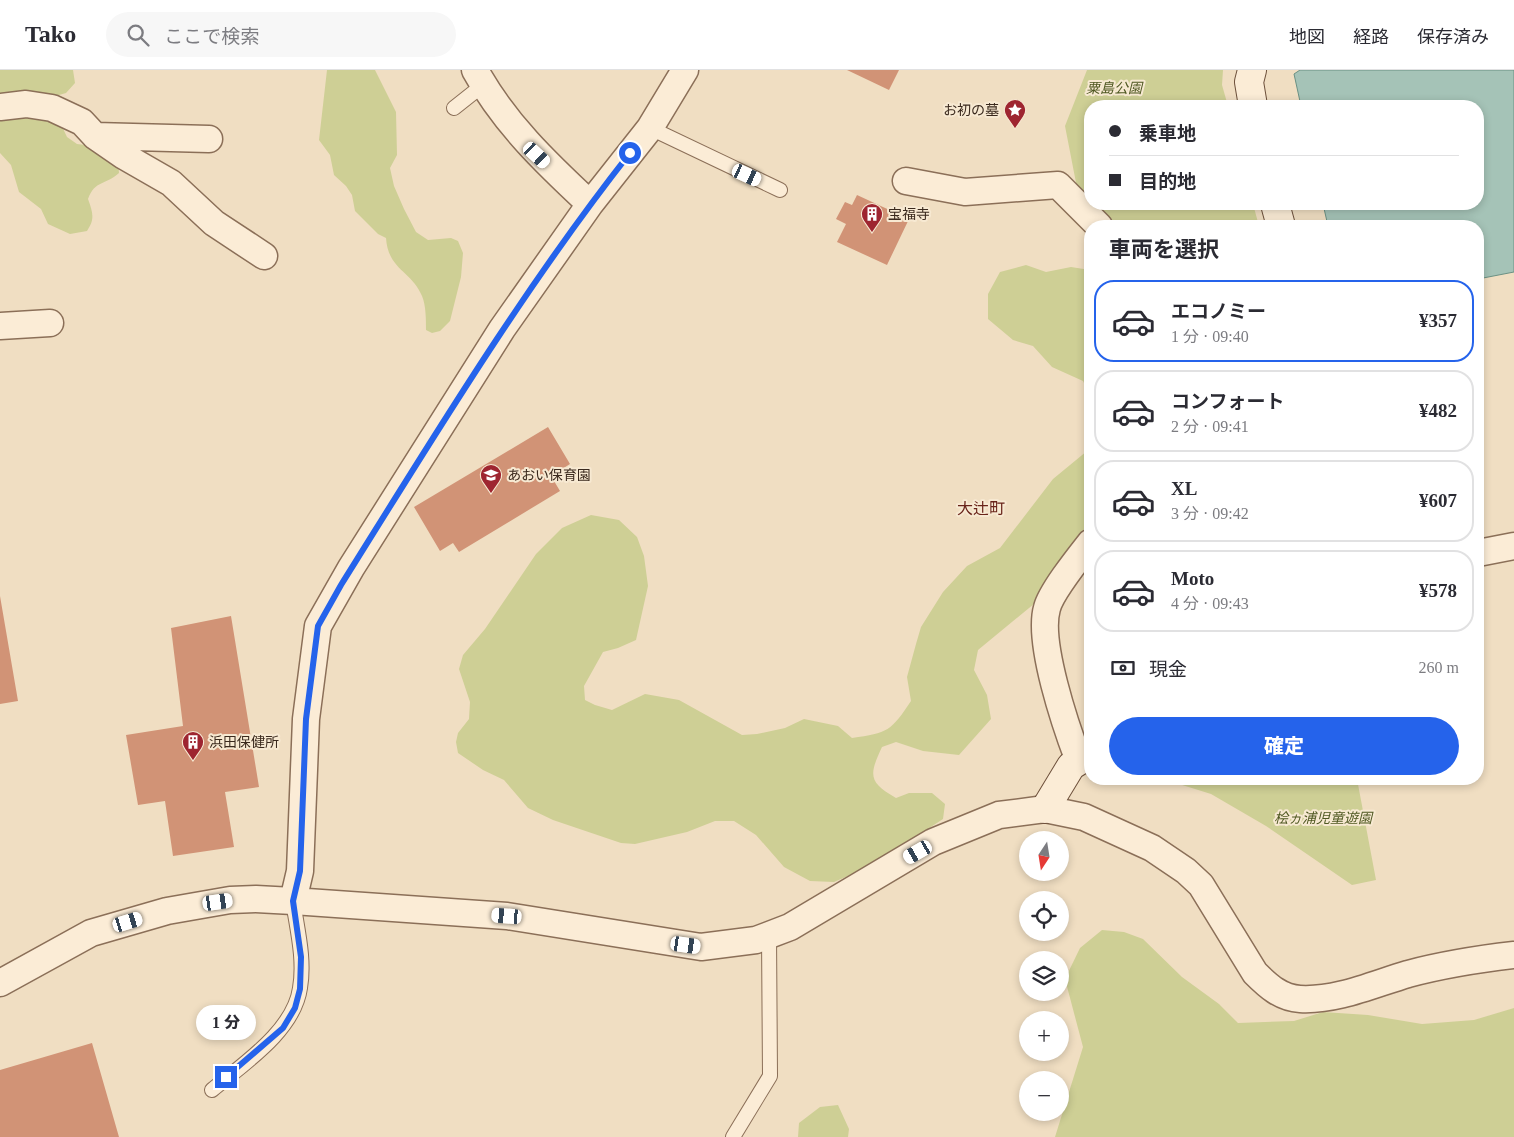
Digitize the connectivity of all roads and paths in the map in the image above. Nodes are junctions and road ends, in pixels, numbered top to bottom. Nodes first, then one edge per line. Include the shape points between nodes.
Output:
1 (685, 70) edge
2 (1252, 70) edge
3 (479, 78) edge
4 (1252, 100) edge
5 (0, 107) edge
6 (454, 108) dead end
7 (650, 128) junction
8 (95, 136) junction
9 (209, 139) dead end
10 (906, 181) dead end
11 (780, 190) dead end
12 (590, 204) junction
13 (1093, 220) edge
14 (264, 256) dead end
15 (0, 322) edge
16 (50, 323) dead end
17 (1514, 546) edge
18 (1484, 552) edge
19 (1084, 553) edge
20 (1084, 755) edge
21 (1084, 759) edge
22 (1045, 809) junction
23 (293, 901) junction
24 (769, 935) junction
25 (1514, 955) edge
26 (0, 983) edge
27 (212, 1090) dead end
28 (733, 1137) edge

1 - 7 street
2 - 4 street via 1249,82
3 - 6 lane
3 - 12 street via 537,155
5 - 8 street via 26,104 52,108 82,122
7 - 11 lane
7 - 12 street
8 - 9 street
8 - 14 street via 171,183 214,223
10 - 13 street via 965,192 1058,185
12 - 23 street via 502,329 318,626 306,719 300,871
15 - 16 street
17 - 18 street
19 - 20 street via 1048,605 1044,619 1048,662
21 - 22 street via 1071,766
22 - 24 street via 999,815 933,842 790,927
22 - 25 street via 1084,817 1152,848 1186,871 1201,885 1255,973 1281,994 1299,999 1318,998 1410,974
23 - 24 street via 507,916 702,947 756,940
23 - 26 street via 230,900 167,911 91,933
23 - 27 lane via 301,957 300,989 295,1008 283,1028
24 - 28 lane via 770,1076

